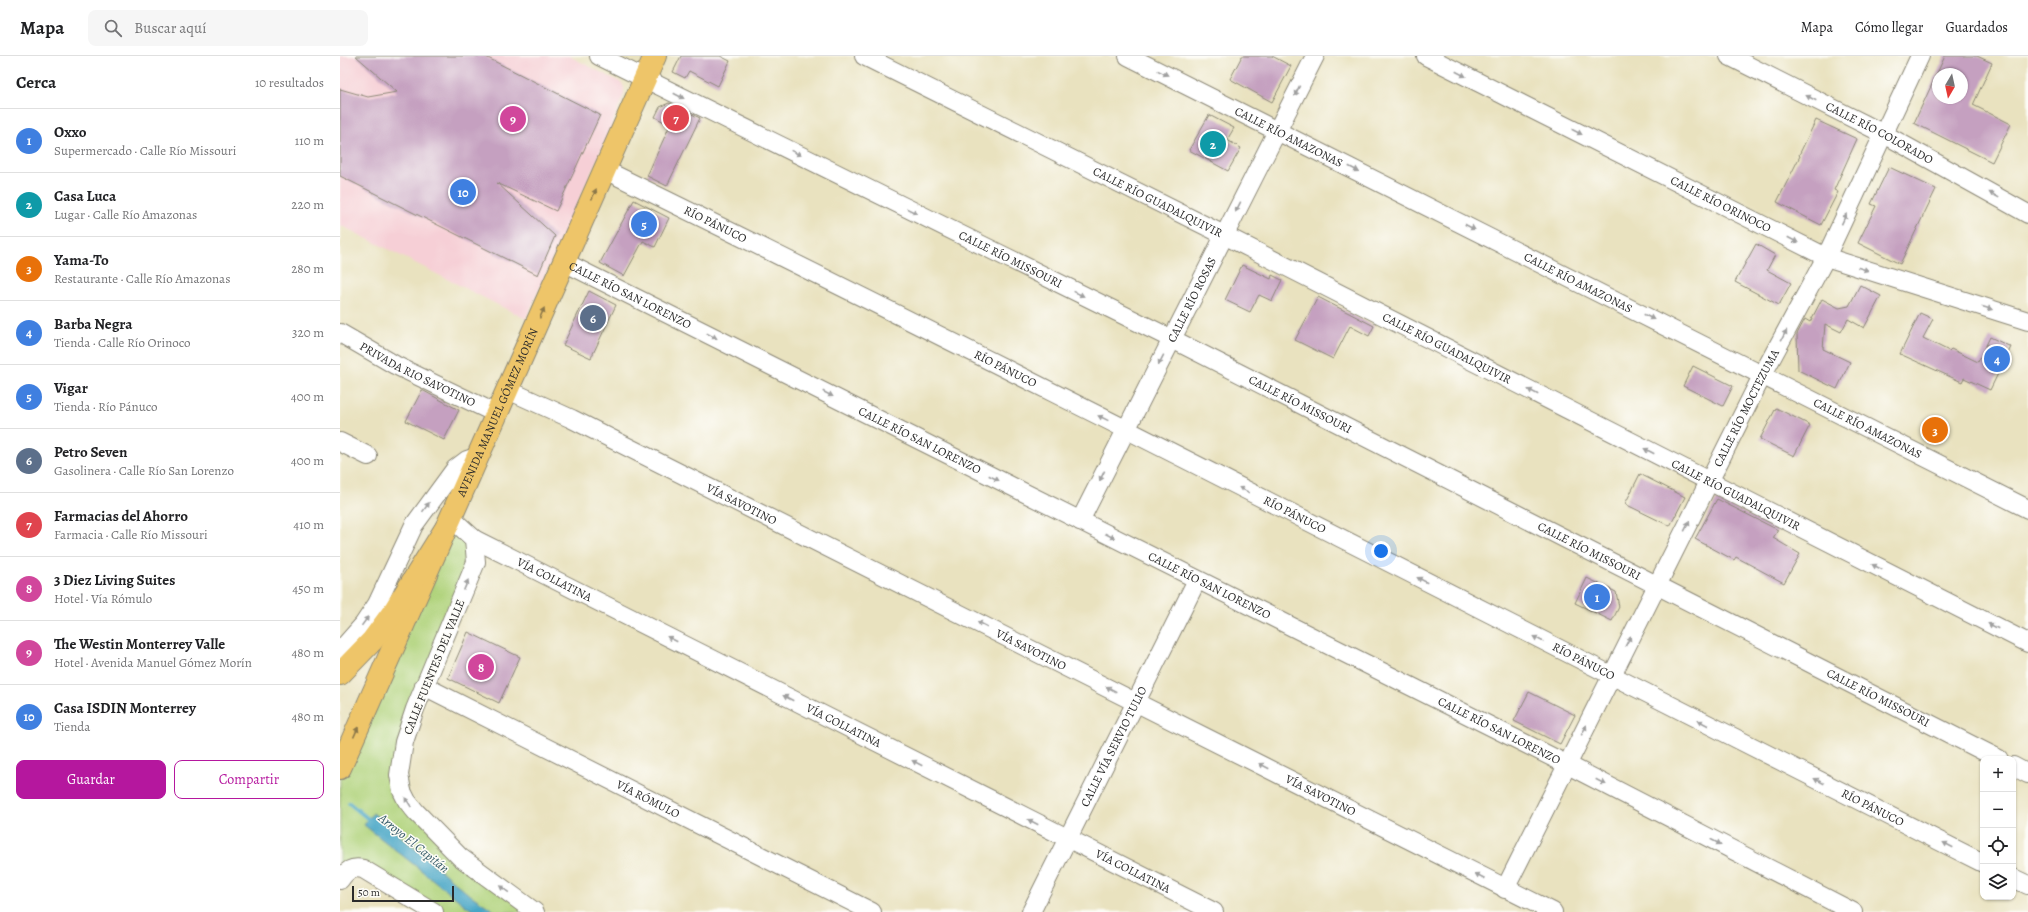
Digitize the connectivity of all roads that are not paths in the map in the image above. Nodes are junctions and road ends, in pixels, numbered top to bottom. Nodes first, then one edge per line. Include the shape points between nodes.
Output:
1 (598, 56) edge
2 (655, 56) edge
3 (864, 56) edge
4 (1128, 56) edge
5 (1314, 56) edge
6 (1426, 56) edge
7 (1729, 56) edge
8 (1920, 56) edge
9 (644, 78) junction
10 (1277, 130) junction
11 (1884, 134) junction
12 (605, 170) junction
13 (2028, 214) edge
14 (1224, 235) junction
15 (1826, 257) junction
16 (564, 262) junction
17 (2028, 321) edge
18 (340, 332) edge
19 (1172, 339) junction
20 (1763, 374) junction
21 (508, 390) junction
22 (497, 414) junction
23 (1126, 430) junction
24 (340, 442) edge
25 (368, 456) dead end
26 (479, 456) junction
27 (1709, 482) junction
28 (2028, 509) edge
29 (1080, 521) junction
30 (449, 523) junction
31 (474, 539) junction
32 (1197, 580) junction
33 (1656, 586) junction
34 (2028, 643) edge
35 (341, 648) edge
36 (340, 674) edge
37 (1610, 676) junction
38 (424, 686) junction
39 (1136, 701) junction
40 (1993, 756) edge
41 (1566, 764) junction
42 (340, 768) edge
43 (2016, 768) edge
44 (2028, 774) edge
45 (1067, 839) junction
46 (1980, 861) edge
47 (2016, 879) edge
48 (340, 880) edge
49 (2028, 885) edge
50 (1505, 889) junction
51 (434, 912) edge
52 (535, 912) edge
53 (872, 912) edge
54 (1031, 912) edge
55 (1214, 912) edge
56 (1553, 912) edge
57 (1853, 912) edge

1 - 9 street, CALLE RÍO MISSOURI
2 - 9 main road, AVENIDA MANUEL GÓMEZ MORÍN
3 - 14 street, CALLE RÍO GUADALQUIVIR
4 -> 10 street, CALLE RÍO AMAZONAS
5 -> 10 street, CALLE RÍO ROSAS
6 -> 15 street, CALLE RÍO ORINOCO
11 -> 7 street, CALLE RÍO COLORADO
8 - 11 street, CALLE RÍO MOCTEZUMA
9 - 12 main road, AVENIDA MANUEL GÓMEZ MORÍN
9 -> 19 street, CALLE RÍO MISSOURI
10 -> 14 street, CALLE RÍO ROSAS
10 -> 20 street, CALLE RÍO AMAZONAS
13 -> 11 street, CALLE RÍO COLORADO
15 -> 11 street, CALLE RÍO MOCTEZUMA
16 -> 12 main road, AVENIDA MANUEL GÓMEZ MORÍN
23 -> 12 street, RÍO PÁNUCO
14 - 19 street, CALLE RÍO ROSAS
27 -> 14 street, CALLE RÍO GUADALQUIVIR
15 -> 17 street, CALLE RÍO ORINOCO
20 -> 15 street, CALLE RÍO MOCTEZUMA
21 -> 16 main road, AVENIDA MANUEL GÓMEZ MORÍN
16 -> 29 street, CALLE RÍO SAN LORENZO
18 - 22 street, PRIVADA RIO SAVOTINO via 395,365
19 -> 23 street, CALLE RÍO ROSAS
19 - 33 street, CALLE RÍO MISSOURI
20 - 27 street, CALLE RÍO MOCTEZUMA
20 - 28 street, CALLE RÍO AMAZONAS
21 - 22 main road, AVENIDA MANUEL GÓMEZ MORÍN
39 -> 21 street, VÍA SAVOTINO via 572,419
22 - 26 main road, AVENIDA MANUEL GÓMEZ MORÍN
23 -> 29 street, CALLE RÍO ROSAS
37 -> 23 street, RÍO PÁNUCO
24 - 25 street
26 - 30 main road, AVENIDA MANUEL GÓMEZ MORÍN
35 -> 26 street via 377,604 418,519 456,468 463,462
33 -> 27 street, CALLE RÍO MOCTEZUMA
34 -> 27 street, CALLE RÍO GUADALQUIVIR
29 -> 32 street, CALLE RÍO SAN LORENZO
30 - 31 street
30 - 36 main road via 394,612 365,649
42 -> 30 main road, AVENIDA MANUEL GÓMEZ MORÍN
38 -> 31 street, CALLE FUENTES DEL VALLE via 476,562
45 -> 31 street, VÍA COLLATINA
32 - 39 street, CALLE VÍA SERVIO TULIO
32 - 41 street, CALLE RÍO SAN LORENZO
37 -> 33 street, CALLE RÍO MOCTEZUMA
33 - 40 street, CALLE RÍO MISSOURI
41 -> 37 street, CALLE RÍO MOCTEZUMA
46 -> 37 street, RÍO PÁNUCO
52 -> 38 street, CALLE FUENTES DEL VALLE via 460,857 416,812 402,791 399,775 404,742
38 - 53 street, VÍA RÓMULO
39 - 45 street, CALLE VÍA SERVIO TULIO
50 -> 39 street, VÍA SAVOTINO
41 - 50 street, CALLE RÍO MOCTEZUMA
41 -> 57 street, CALLE RÍO SAN LORENZO
43 - 44 street
45 - 54 street, CALLE VÍA SERVIO TULIO
45 - 55 street, VÍA COLLATINA
47 - 49 street
48 - 51 street via 348,870 358,867
50 - 56 street, VÍA SAVOTINO

